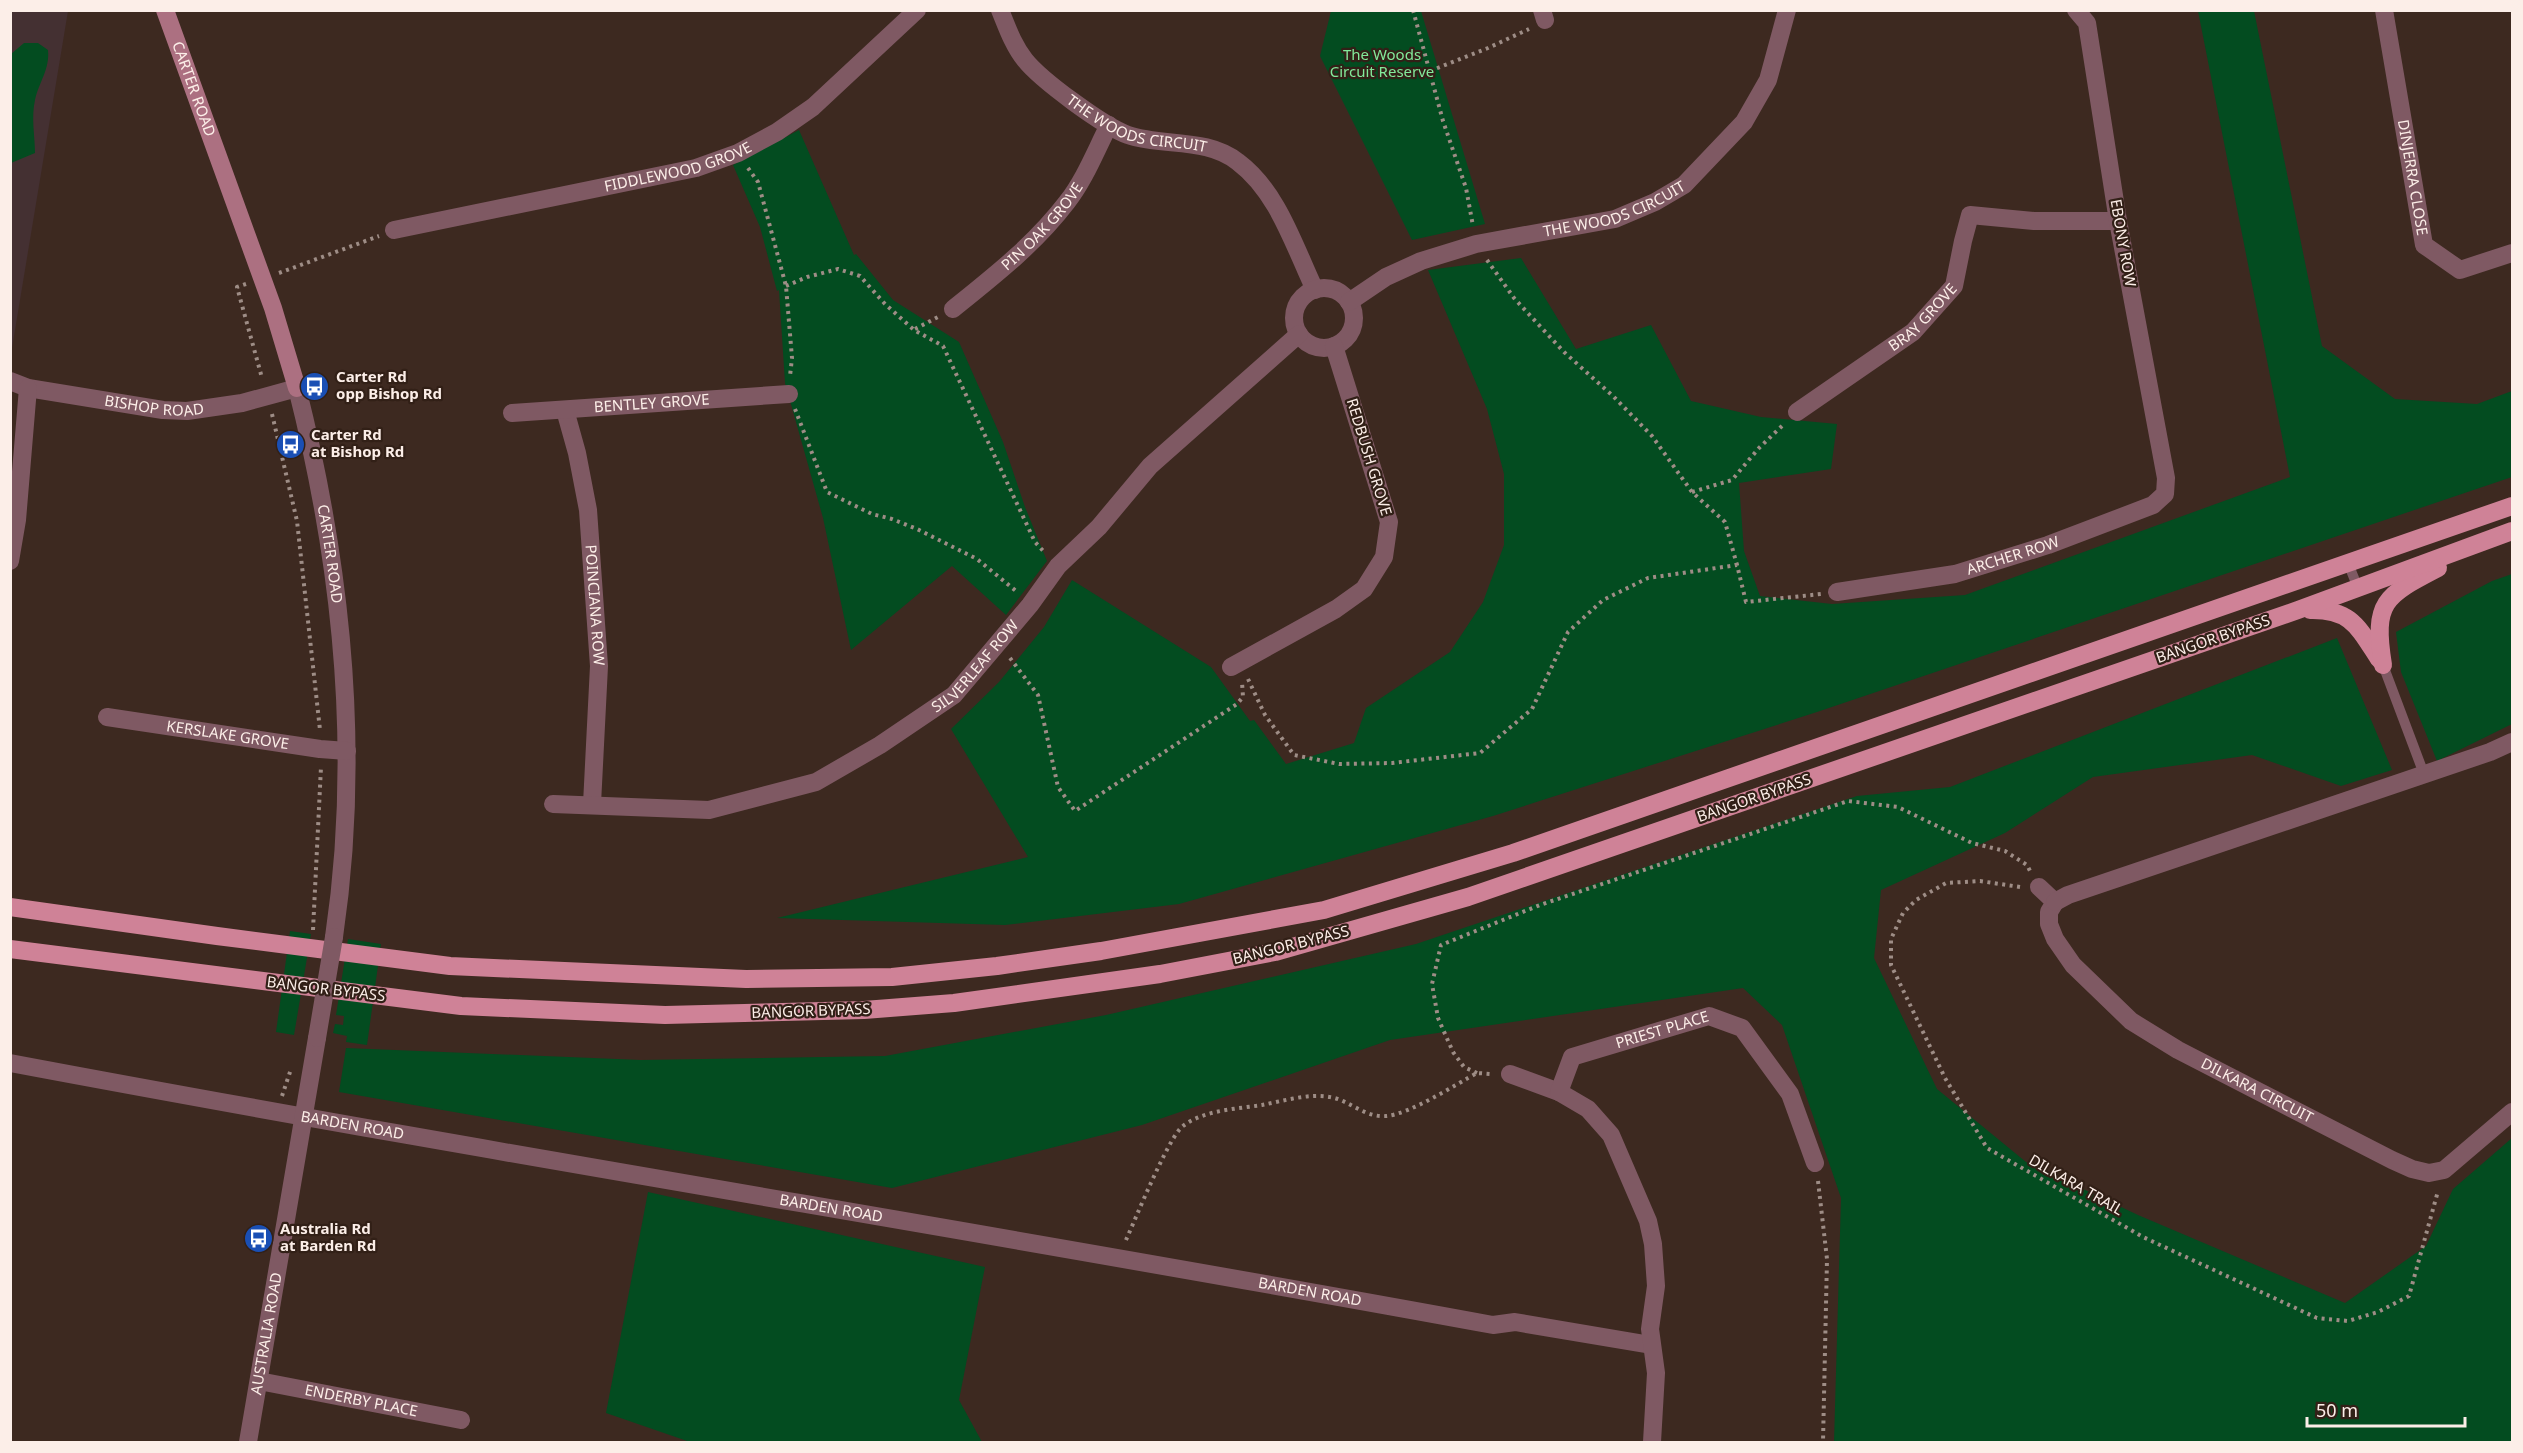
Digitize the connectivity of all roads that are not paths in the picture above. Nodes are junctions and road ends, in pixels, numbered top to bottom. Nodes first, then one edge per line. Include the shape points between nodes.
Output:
1 (165, 10) edge
2 (917, 10) edge
3 (1000, 10) edge
4 (1787, 10) edge
5 (2076, 10) edge
6 (2384, 10) edge
7 (1109, 125) junction
8 (2118, 221) junction
9 (394, 230) road end
10 (2512, 253) edge
11 (1315, 290) junction
12 (1349, 302) junction
13 (953, 309) road end
14 (1299, 334) junction
15 (1334, 346) junction
16 (19, 385) edge
17 (297, 388) junction
18 (789, 394) road end
19 (565, 410) junction
20 (1797, 412) road end
21 (512, 413) dead end
22 (2166, 478) joint
23 (2512, 506) edge
24 (2512, 531) edge
25 (2492, 538) junction
26 (10, 561) edge
27 (2348, 563) junction
28 (2358, 588) junction
29 (1837, 592) road end
30 (2298, 610) junction
31 (1235, 665) road end
32 (2383, 665) junction
33 (107, 717) dead end
34 (2512, 742) edge
35 (347, 751) junction
36 (2424, 774) junction
37 (553, 804) dead end
38 (592, 804) junction
39 (2039, 887) road end
40 (2055, 902) junction
41 (10, 907) edge
42 (10, 948) edge
43 (10, 1064) edge
44 (1510, 1074) road end
45 (1558, 1092) junction
46 (2512, 1112) edge
47 (303, 1118) junction
48 (1815, 1162) road end
49 (1651, 1345) junction
50 (260, 1381) junction
51 (461, 1420) dead end
52 (248, 1443) edge
53 (1652, 1443) edge

1 - 17 street, CARTER ROAD via 262,278
2 - 9 street, FIDDLEWOOD GROVE via 813,107 738,153 696,168
3 - 7 street, THE WOODS CIRCUIT via 1025,60
4 - 12 street, THE WOODS CIRCUIT via 1768,80 1744,122 1684,185 1615,219 1476,244 1420,261 1386,277
5 - 8 street, EBONY ROW via 2088,23
6 - 10 street, DINJERRA CLOSE via 2424,245 2460,270
7 - 11 street, THE WOODS CIRCUIT via 1128,135 1209,148 1236,160 1256,177 1273,200
7 - 13 street, PIN OAK GROVE via 1068,201 1017,258
8 - 20 street, BRAY GROVE via 2034,221 1970,215 1954,286 1920,325
8 - 22 street, EBONY ROW
11 - 12 street via 1334,290
11 - 14 street via 1297,304 1294,320
12 - 15 street via 1354,316 1351,331
14 - 15 street via 1314,346
14 - 38 street, SILVERLEAF ROW via 1150,466 1099,527 1058,566 954,695 880,745 816,782 709,810
15 - 31 street, REDBUSH GROVE via 1389,522 1384,557 1364,589 1336,609
16 - 17 street, BISHOP ROAD via 187,411
16 - 26 street via 17,520
17 - 35 street, CARTER ROAD via 333,570
18 - 19 street, BENTLEY GROVE
19 - 21 street, BENTLEY GROVE
19 - 38 street, POINCIANA ROW via 588,510 598,655
22 - 29 street, ARCHER ROW via 2165,494 2153,505 2048,545 1955,574
23 - 27 main road, BANGOR BYPASS
24 - 25 main road, BANGOR BYPASS
25 - 28 main road, BANGOR BYPASS
25 - 32 main road via 2397,590 2380,614
27 - 28 lane
27 - 41 main road, BANGOR BYPASS via 1513,854 1324,910 1101,951 892,977 746,979 450,966
28 - 30 main road, BANGOR BYPASS
30 - 32 main road via 2328,609 2347,616
30 - 42 main road, BANGOR BYPASS via 1467,897 1275,952 1052,990 864,1010 665,1015 461,1006
32 - 36 lane
33 - 35 street, KERSLAKE GROVE
34 - 36 street
35 - 47 street, CARTER ROAD, bridge via 334,937
36 - 40 street via 2068,894
37 - 38 street, SILVERLEAF ROW
39 - 40 street
40 - 46 street, DILKARA CIRCUIT via 2049,912 2055,939 2073,965 2131,1021 2178,1050 2392,1160 2429,1173 2444,1170
43 - 47 street, BARDEN ROAD
44 - 45 street
45 - 48 street, PRIEST PLACE via 1572,1058 1709,1016 1742,1028 1784,1085
45 - 49 street via 1588,1109 1611,1135 1640,1198 1655,1265
47 - 49 street, BARDEN ROAD via 1493,1325 1515,1322
47 - 50 street, AUSTRALIA ROAD
49 - 53 street via 1656,1373
50 - 51 street, ENDERBY PLACE
50 - 52 street, AUSTRALIA ROAD

